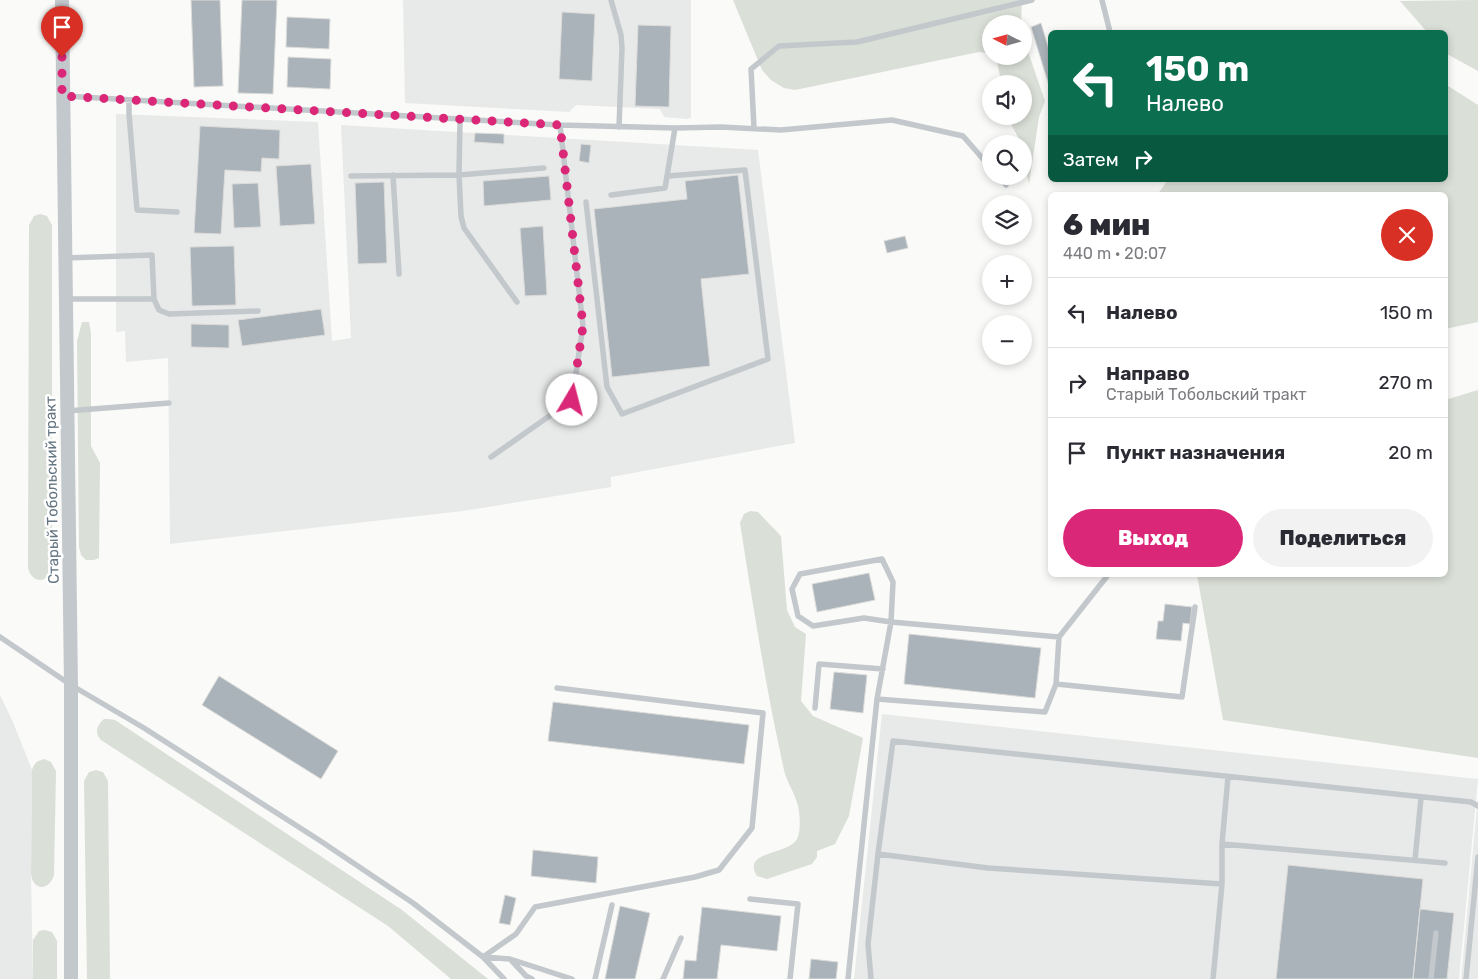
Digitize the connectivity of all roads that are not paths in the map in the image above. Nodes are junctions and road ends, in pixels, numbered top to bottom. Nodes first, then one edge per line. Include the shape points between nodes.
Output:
1 (62, 0) edge
2 (611, 0) edge
3 (1032, 0) edge
4 (1102, 0) edge
5 (1110, 30) edge
6 (62, 96) junction
7 (129, 100) junction
8 (460, 119) junction
9 (560, 125) junction
10 (619, 127) junction
11 (675, 128) junction
12 (754, 128) junction
13 (982, 158) edge
14 (544, 168) dead end
15 (459, 174) junction
16 (393, 175) junction
17 (351, 176) dead end
18 (668, 176) junction
19 (611, 195) dead end
20 (586, 202) dead end
21 (177, 212) dead end
22 (65, 258) junction
23 (399, 274) dead end
24 (66, 299) junction
25 (154, 299) junction
26 (517, 302) dead end
27 (258, 311) dead end
28 (169, 403) dead end
29 (67, 411) junction
30 (491, 457) dead end
31 (1106, 577) edge
32 (1195, 607) dead end
33 (891, 622) junction
34 (0, 637) edge
35 (1059, 638) junction
36 (883, 669) junction
37 (1056, 684) junction
38 (71, 685) junction
39 (557, 688) dead end
40 (877, 699) junction
41 (816, 708) dead end
42 (1228, 777) junction
43 (1421, 798) junction
44 (1478, 806) edge
45 (1222, 844) junction
46 (878, 854) junction
47 (1478, 857) edge
48 (1415, 860) junction
49 (1445, 863) dead end
50 (1222, 884) junction
51 (750, 899) dead end
52 (612, 905) dead end
53 (1436, 933) dead end
54 (681, 938) dead end
55 (483, 957) junction
56 (510, 959) junction
57 (71, 979) edge
58 (504, 979) edge
59 (532, 979) edge
60 (572, 979) edge
61 (595, 979) edge
62 (663, 979) edge
63 (790, 979) edge
64 (848, 979) edge
65 (871, 979) edge
66 (1213, 979) edge
67 (1431, 979) edge
68 (1466, 979) edge

1 - 6 street, Старый Тобольский тракт
2 - 10 lane via 622,48
3 - 12 lane via 857,42 779,46 751,69
4 - 5 lane
6 - 7 lane
6 - 22 street, Старый Тобольский тракт
7 - 8 lane
7 - 21 lane via 137,210
8 - 9 lane
8 - 15 lane
9 - 10 lane
9 - 30 lane via 583,326 572,400
10 - 11 lane
11 - 12 lane
11 - 18 lane
12 - 13 lane via 781,130 892,120 963,136
14 - 15 lane
15 - 16 lane
15 - 26 lane via 464,228
16 - 17 lane
16 - 23 lane
18 - 19 lane via 665,188
18 - 20 lane via 745,170 768,359 622,414 607,387
22 - 24 street, Старый Тобольский тракт
22 - 25 lane via 152,255
24 - 25 lane
24 - 29 street, Старый Тобольский тракт
25 - 27 lane via 159,310 169,314
28 - 29 lane
29 - 38 street, Старый Тобольский тракт
31 - 35 lane
32 - 37 lane via 1182,697
33 - 33 lane via 864,618 813,626 798,616 792,589 800,574 882,559 893,582
33 - 35 lane
33 - 36 lane
34 - 38 lane
35 - 37 lane
36 - 40 lane
36 - 41 lane via 820,664
37 - 40 lane via 1046,712
38 - 55 lane via 319,840 413,903
38 - 57 street, Старый Тобольский тракт
39 - 55 lane via 763,713 752,828 719,870 535,907 516,934
40 - 64 lane
42 - 43 lane
42 - 45 lane
42 - 46 lane via 893,741
43 - 44 lane via 1471,802
43 - 48 lane
45 - 48 lane
45 - 50 lane
46 - 50 lane via 988,868
46 - 65 lane via 868,944
47 - 68 lane
48 - 49 lane
50 - 66 lane
51 - 63 lane via 798,904
52 - 61 lane
53 - 67 lane
54 - 62 lane
55 - 56 lane
55 - 58 lane
56 - 59 lane
56 - 60 lane

